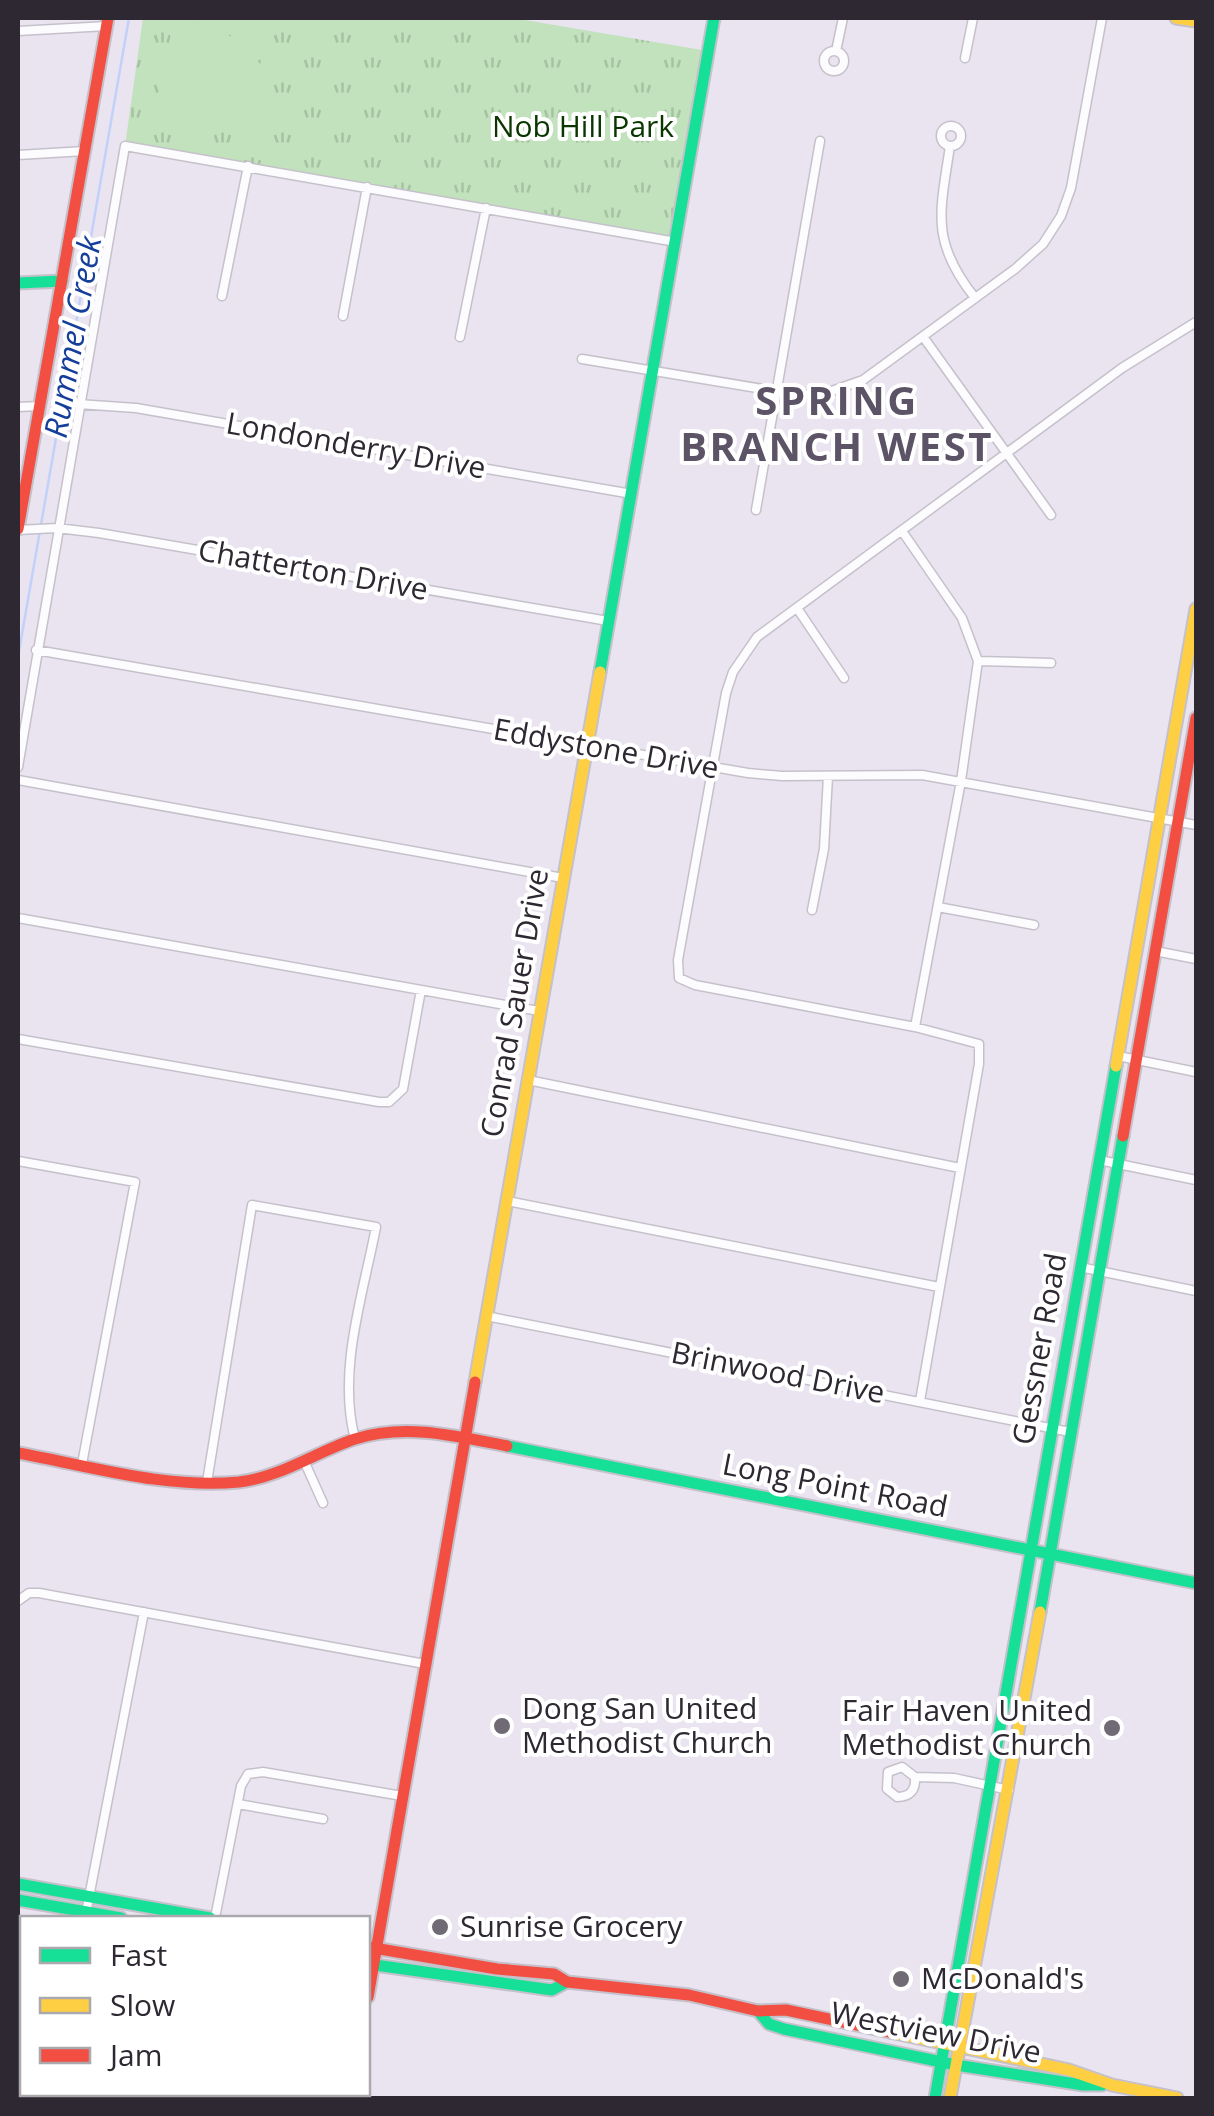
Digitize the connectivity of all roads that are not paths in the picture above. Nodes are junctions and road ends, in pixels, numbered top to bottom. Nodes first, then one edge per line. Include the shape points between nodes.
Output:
1 (714, 18) edge
2 (843, 18) edge
3 (972, 18) edge
4 (1102, 18) edge
5 (1176, 18) edge
6 (108, 22) edge
7 (1196, 22) edge
8 (18, 31) edge
9 (836, 51) dead end
10 (965, 58) dead end
11 (820, 140) dead end
12 (950, 146) dead end
13 (84, 151) junction
14 (18, 154) edge
15 (248, 166) junction
16 (367, 187) junction
17 (486, 208) junction
18 (676, 242) junction
19 (62, 280) junction
20 (18, 283) edge
21 (222, 296) dead end
22 (976, 298) junction
23 (343, 316) dead end
24 (1196, 322) edge
25 (460, 337) dead end
26 (924, 338) junction
27 (582, 360) dead end
28 (653, 370) junction
29 (776, 393) junction
30 (78, 404) junction
31 (40, 406) junction
32 (18, 407) edge
33 (1007, 453) junction
34 (632, 494) junction
35 (756, 510) dead end
36 (1051, 514) dead end
37 (57, 528) junction
38 (22, 530) edge
39 (902, 531) junction
40 (797, 608) junction
41 (1196, 609) edge
42 (608, 621) junction
43 (36, 650) junction
44 (978, 660) junction
45 (1050, 663) dead end
46 (844, 678) dead end
47 (1196, 718) edge
48 (586, 746) junction
49 (18, 767) edge
50 (713, 768) junction
51 (828, 776) junction
52 (18, 780) edge
53 (961, 781) junction
54 (1159, 818) junction
55 (1178, 822) junction
56 (1196, 825) edge
57 (563, 878) junction
58 (938, 907) junction
59 (812, 910) dead end
60 (18, 918) edge
61 (1034, 924) dead end
62 (1154, 951) junction
63 (1196, 959) edge
64 (421, 990) junction
65 (539, 1011) junction
66 (915, 1027) junction
67 (18, 1039) edge
68 (1117, 1056) junction
69 (1136, 1060) junction
70 (1196, 1072) edge
71 (527, 1080) junction
72 (1099, 1160) junction
73 (18, 1161) edge
74 (1117, 1164) junction
75 (960, 1168) junction
76 (1196, 1180) edge
77 (506, 1201) junction
78 (1080, 1268) junction
79 (1100, 1272) junction
80 (939, 1287) junction
81 (1196, 1291) edge
82 (486, 1316) junction
83 (920, 1401) junction
84 (1052, 1428) junction
85 (1070, 1432) junction
86 (465, 1438) junction
87 (355, 1439) junction
88 (18, 1453) edge
89 (305, 1463) junction
90 (82, 1464) junction
91 (208, 1482) junction
92 (323, 1503) dead end
93 (1031, 1550) junction
94 (1049, 1553) junction
95 (1196, 1583) edge
96 (18, 1601) edge
97 (144, 1612) junction
98 (426, 1664) junction
99 (914, 1777) junction
100 (989, 1786) junction
101 (1009, 1790) junction
102 (402, 1796) junction
103 (238, 1804) junction
104 (324, 1819) dead end
105 (18, 1884) edge
106 (89, 1896) junction
107 (18, 1900) edge
108 (969, 1901) junction
109 (988, 1905) junction
110 (86, 1915) edge
111 (201, 1916) edge
112 (212, 1916) edge
113 (372, 1948) edge
114 (370, 1964) edge
115 (567, 1982) junction
116 (952, 2010) junction
117 (758, 2012) junction
118 (966, 2013) junction
119 (946, 2043) junction
120 (960, 2046) junction
121 (942, 2062) junction
122 (956, 2065) junction
123 (1112, 2085) junction
124 (935, 2098) edge
125 (950, 2098) edge
126 (1177, 2098) edge

1 - 18 main road, Conrad Sauer Drive
2 - 9 street
3 - 10 street
4 - 22 street via 1076,171 1061,216 1031,256
5 - 7 main road
6 - 8 street
6 - 13 main road
11 - 29 street
12 - 22 street via 942,240
13 - 14 street
13 - 19 main road
15 - 16 street
15 - 21 street
15 - 30 street via 125,146
16 - 17 street
16 - 23 street
17 - 18 street
17 - 25 street
18 - 28 main road, Conrad Sauer Drive
19 - 20 main road
19 - 31 main road
22 - 26 street
24 - 33 street
26 - 29 street via 848,387
26 - 33 street
27 - 28 street
28 - 29 street
28 - 34 main road, Conrad Sauer Drive
29 - 35 street
30 - 34 street, Londonderry Drive via 136,408
30 - 37 street
31 - 32 street
31 - 38 main road
33 - 36 street
33 - 39 street
34 - 42 main road, Conrad Sauer Drive
37 - 38 street, Chatterton Drive
37 - 42 street, Chatterton Drive
37 - 43 street
39 - 40 street
39 - 44 street via 962,618
40 - 46 street
40 - 50 street via 757,637 733,672
41 - 54 main road, Gessner Road
42 - 48 main road, Conrad Sauer Drive
43 - 48 street, Eddystone Drive
43 - 49 street
44 - 45 street
44 - 53 street
47 - 55 main road, Gessner Road
48 - 50 street, Eddystone Drive
48 - 57 main road, Conrad Sauer Drive
50 - 51 street, Eddystone Drive
50 - 66 street via 679,978
51 - 53 street, Eddystone Drive via 892,773
51 - 59 street
52 - 57 street
53 - 54 street, Eddystone Drive
53 - 58 street
54 - 55 street, Eddystone Drive
54 - 68 main road, Gessner Road
55 - 56 street, Eddystone Drive
55 - 62 main road, Gessner Road
57 - 65 main road, Conrad Sauer Drive
58 - 61 street
58 - 66 street
60 - 64 street
62 - 63 street
62 - 69 main road, Gessner Road
64 - 65 street
64 - 67 street via 402,1089 389,1102
65 - 71 main road, Conrad Sauer Drive
66 - 75 street via 979,1044
68 - 69 street
68 - 72 main road, Gessner Road
69 - 70 street
69 - 74 main road, Gessner Road
71 - 75 street
71 - 77 main road, Conrad Sauer Drive
72 - 74 street
72 - 78 main road, Gessner Road
73 - 90 street via 135,1182
74 - 76 street
74 - 79 main road, Gessner Road
75 - 80 street
77 - 80 street
77 - 82 main road, Conrad Sauer Drive
78 - 79 street
78 - 84 main road, Gessner Road
79 - 81 street
79 - 85 main road, Gessner Road
80 - 83 street
82 - 83 street, Brinwood Drive
82 - 86 main road, Conrad Sauer Drive
83 - 84 street, Brinwood Drive
84 - 85 street, Brinwood Drive
84 - 93 main road, Gessner Road
85 - 94 main road, Gessner Road
86 - 87 main road, Long Point Road via 407,1432
86 - 93 main road, Long Point Road
86 - 98 main road, Conrad Sauer Drive
87 - 89 main road, Long Point Road
87 - 91 street via 350,1365 376,1227 252,1205
88 - 90 main road, Long Point Road
89 - 91 main road, Long Point Road via 239,1482
89 - 92 street
90 - 91 main road, Long Point Road
93 - 94 main road, Long Point Road
93 - 100 main road, Gessner Road
94 - 95 main road, Long Point Road
94 - 101 main road, Gessner Road
96 - 97 street via 29,1592
97 - 98 street
97 - 106 street
98 - 102 main road, Conrad Sauer Drive
99 - 99 street via 907,1768 892,1769 887,1789 909,1794
99 - 100 street
100 - 101 street
100 - 108 main road, Gessner Road
101 - 109 main road, Gessner Road
102 - 103 street via 263,1772 248,1774
102 - 113 main road, Conrad Sauer Drive
103 - 104 street
103 - 112 street
105 - 106 main road
106 - 110 street
106 - 111 main road
107 - 110 main road
108 - 109 main road
108 - 116 main road, Gessner Road
109 - 118 main road, Gessner Road
113 - 114 main road, Conrad Sauer Drive
113 - 115 main road, Westview Drive via 554,1974
114 - 115 main road, Westview Drive via 552,1990
115 - 117 main road, Westview Drive via 689,1995
116 - 118 main road
116 - 119 main road, Gessner Road
117 - 119 main road, Westview Drive via 772,2008
117 - 121 main road, Westview Drive via 784,2029
118 - 120 main road, Gessner Road
119 - 120 main road, Westview Drive
119 - 121 main road, Gessner Road
120 - 122 main road, Gessner Road
120 - 123 main road, Westview Drive
121 - 122 main road, Westview Drive
121 - 124 main road, Gessner Road
122 - 123 main road, Westview Drive
122 - 125 main road, Gessner Road
123 - 126 main road, Westview Drive

